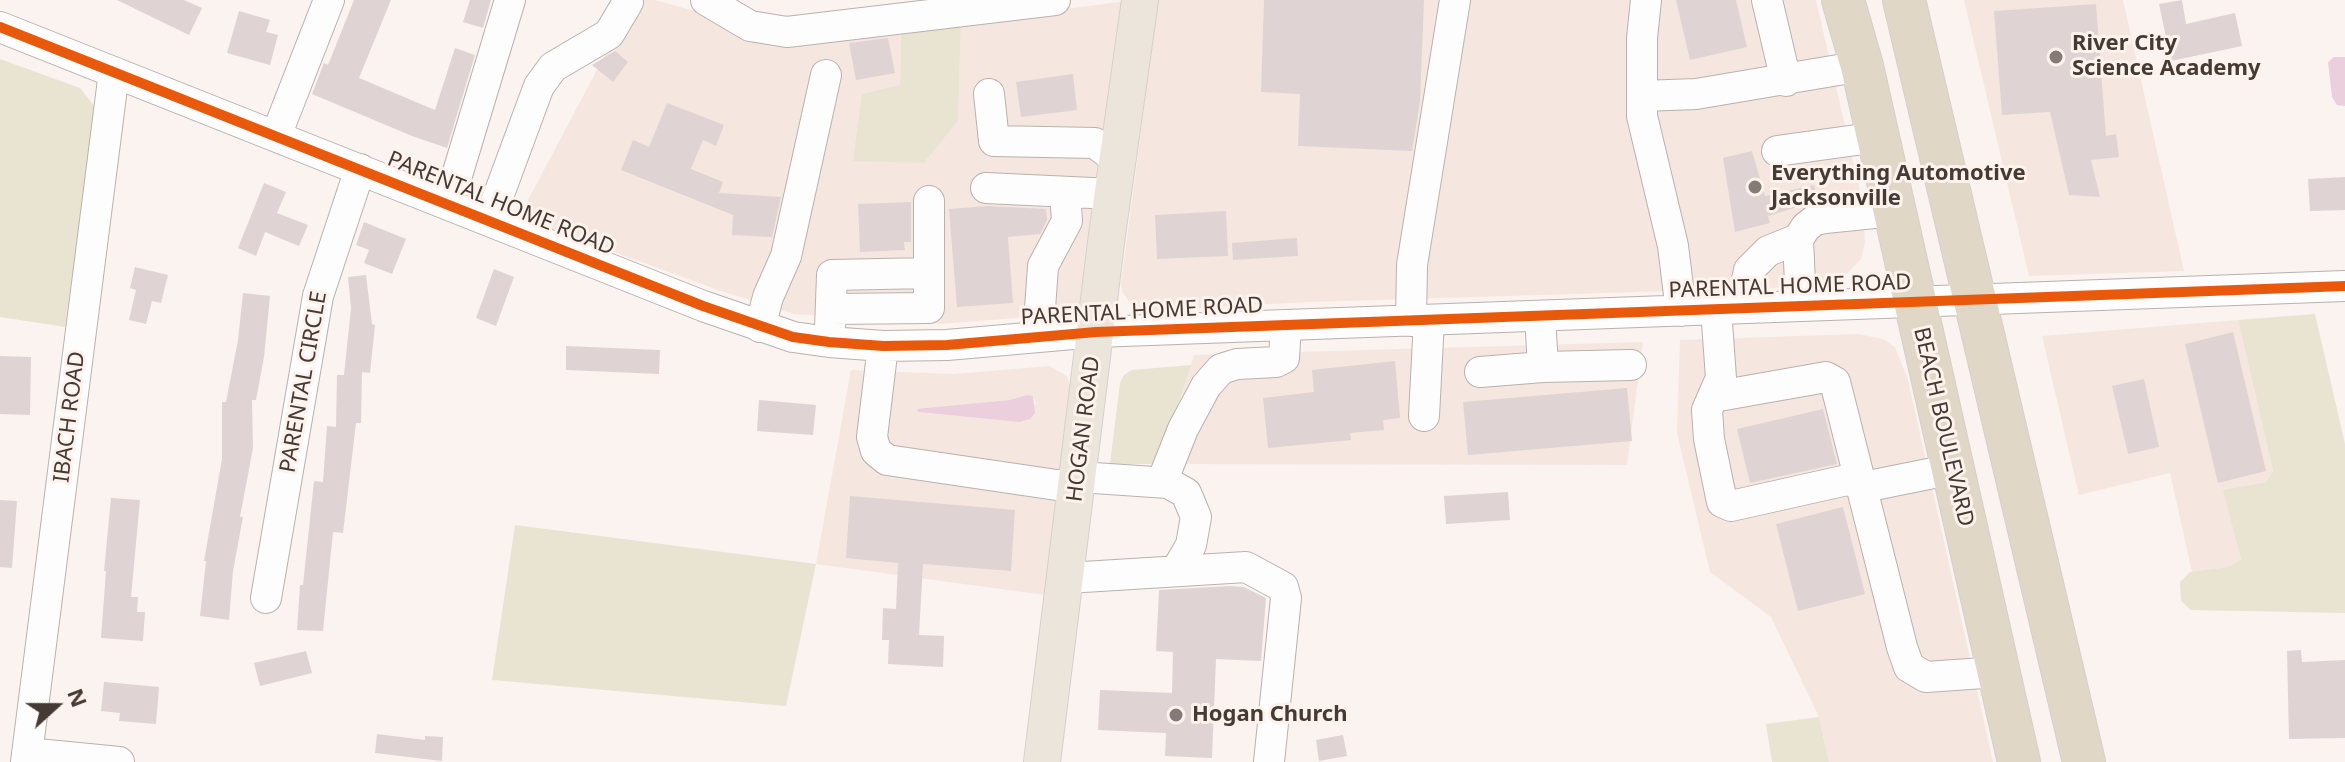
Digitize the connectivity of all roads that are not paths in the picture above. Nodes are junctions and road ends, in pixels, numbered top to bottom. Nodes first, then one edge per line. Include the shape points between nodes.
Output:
1 (329, 0) edge
2 (510, 0) edge
3 (706, 0) edge
4 (1055, 0) edge
5 (1140, 0) edge
6 (1455, 0) edge
7 (1646, 0) edge
8 (1767, 0) edge
9 (1846, 0) edge
10 (1904, 0) edge
11 (628, 2) dead end
12 (891, 10) edge
13 (0, 27) edge
14 (1862, 66) junction
15 (114, 72) junction
16 (826, 75) dead end
17 (1786, 81) junction
18 (989, 94) dead end
19 (1642, 96) junction
20 (276, 136) junction
21 (1878, 137) junction
22 (1777, 151) dead end
23 (360, 169) junction
24 (1115, 177) junction
25 (986, 188) dead end
26 (1065, 192) junction
27 (929, 201) dead end
28 (448, 205) junction
29 (1894, 211) junction
30 (489, 221) junction
31 (1798, 239) junction
32 (928, 273) junction
33 (897, 274) junction
34 (2345, 286) edge
35 (1975, 301) junction
36 (1915, 302) junction
37 (1801, 306) junction
38 (907, 308) junction
39 (831, 309) junction
40 (1729, 309) junction
41 (1681, 311) junction
42 (1540, 316) junction
43 (1420, 320) junction
44 (1286, 325) junction
45 (760, 327) junction
46 (1096, 332) junction
47 (1038, 337) junction
48 (829, 342) junction
49 (917, 345) junction
50 (883, 346) junction
51 (1631, 365) dead end
52 (1543, 367) junction
53 (1480, 372) dead end
54 (1713, 397) junction
55 (1424, 416) dead end
56 (1953, 469) junction
57 (1078, 482) junction
58 (1162, 482) junction
59 (1862, 484) junction
60 (1176, 571) junction
61 (1067, 578) junction
62 (266, 598) dead end
63 (1998, 672) junction
64 (27, 758) edge
65 (119, 762) edge
66 (1042, 762) edge
67 (1269, 762) edge
68 (2019, 762) edge
69 (2084, 762) edge

1 - 20 street
2 - 28 street
3 - 12 street via 750,26 787,32
4 - 12 street
5 - 24 main road, HOGAN ROAD
6 - 43 street via 1412,265
7 - 19 street
8 - 17 street
9 - 14 highway, BEACH BOULEVARD
10 - 35 highway
11 - 30 street via 609,34 553,67 539,86
13 - 15 street, PARENTAL HOME ROAD
14 - 17 street
14 - 21 highway, BEACH BOULEVARD
15 - 20 street, PARENTAL HOME ROAD
15 - 64 street, IBACH ROAD
16 - 45 street via 786,256
17 - 19 street
18 - 24 street via 994,141 1095,143
19 - 41 street
20 - 23 street, PARENTAL HOME ROAD
21 - 22 street
21 - 29 highway, BEACH BOULEVARD
23 - 28 street, PARENTAL HOME ROAD
23 - 62 street, PARENTAL CIRCLE via 318,296
24 - 26 street
24 - 46 main road, HOGAN ROAD
25 - 26 street
26 - 47 street via 1067,221 1043,266
27 - 32 street
28 - 30 street, PARENTAL HOME ROAD
29 - 31 street via 1815,220
29 - 36 highway, BEACH BOULEVARD
30 - 45 street, PARENTAL HOME ROAD
31 - 37 street
31 - 40 street via 1768,251 1749,270
32 - 33 street
32 - 38 street via 929,308
33 - 38 street
33 - 39 street via 832,275
34 - 35 street, PARENTAL HOME ROAD
35 - 36 street, PARENTAL HOME ROAD
35 - 69 highway
36 - 37 street, PARENTAL HOME ROAD
36 - 56 highway, BEACH BOULEVARD
37 - 40 street, PARENTAL HOME ROAD
38 - 39 street
38 - 49 street
39 - 48 street
40 - 41 street, PARENTAL HOME ROAD
40 - 54 street via 1721,378
41 - 42 street, PARENTAL HOME ROAD
42 - 43 street, PARENTAL HOME ROAD
42 - 52 street
43 - 44 street, PARENTAL HOME ROAD
43 - 55 street
44 - 46 street, PARENTAL HOME ROAD
44 - 58 street via 1284,358 1221,369 1206,386
45 - 48 street, PARENTAL HOME ROAD
46 - 47 street, PARENTAL HOME ROAD
46 - 57 main road, HOGAN ROAD
47 - 49 street, PARENTAL HOME ROAD
48 - 50 street, PARENTAL HOME ROAD
49 - 50 street, PARENTAL HOME ROAD
50 - 57 street via 872,437 876,451 887,460
51 - 52 street
52 - 53 street
54 - 59 street via 1826,377 1835,382
54 - 59 street via 1707,410 1709,439 1722,502 1731,506 1847,480
56 - 59 street
56 - 63 highway, BEACH BOULEVARD
57 - 58 street
57 - 61 main road, HOGAN ROAD
58 - 60 street via 1186,493 1196,517 1191,545
59 - 63 street via 1909,667 1926,677
60 - 61 street
60 - 67 street via 1246,567 1283,587
61 - 66 main road, HOGAN ROAD
63 - 68 highway, BEACH BOULEVARD
64 - 65 street

